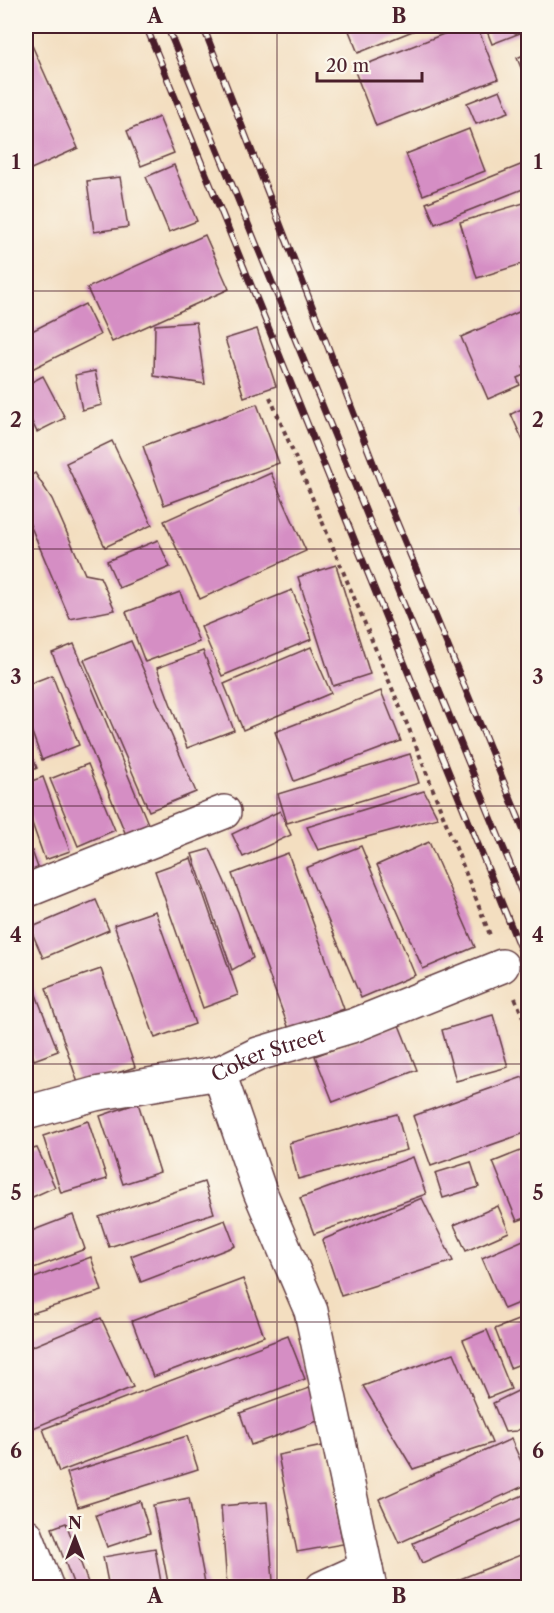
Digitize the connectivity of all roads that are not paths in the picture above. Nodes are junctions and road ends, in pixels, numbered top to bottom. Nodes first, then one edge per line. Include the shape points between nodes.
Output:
1 (224, 812) dead end
2 (26, 891) edge
3 (502, 966) road end
4 (219, 1073) junction
5 (26, 1113) edge
6 (26, 1535) edge
7 (368, 1578) edge
8 (47, 1587) edge
9 (322, 1587) edge

1 - 2 street
3 - 4 street, Coker Street via 355,1025 258,1054
4 - 5 street, Coker Street via 95,1094
4 - 7 street via 260,1192 311,1311
6 - 8 street
7 - 9 street

